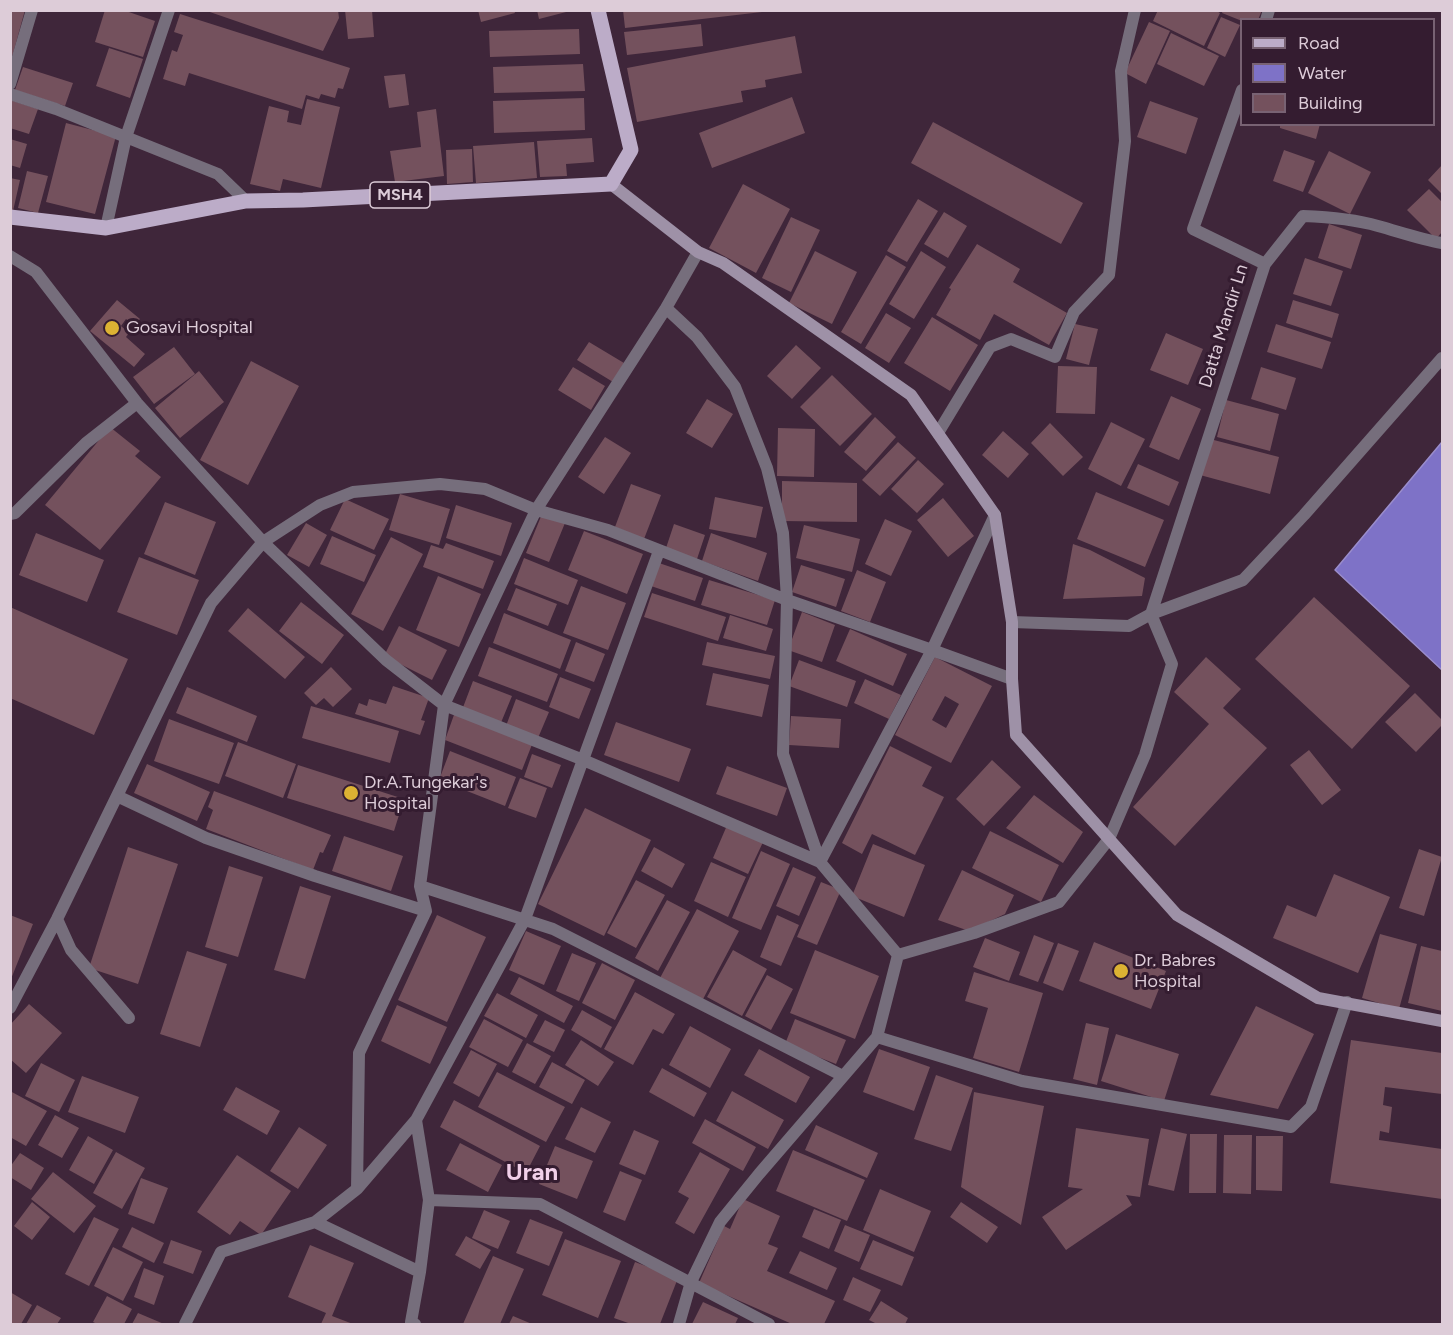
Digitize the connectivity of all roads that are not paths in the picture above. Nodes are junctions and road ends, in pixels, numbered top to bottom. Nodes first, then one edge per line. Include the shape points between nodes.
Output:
1 (32, 10) edge
2 (169, 10) edge
3 (598, 10) edge
4 (1135, 10) edge
5 (10, 84) edge
6 (10, 94) edge
7 (1240, 96) edge
8 (126, 137) junction
9 (611, 184) junction
10 (246, 201) junction
11 (10, 217) edge
12 (106, 228) junction
13 (1443, 243) edge
14 (698, 252) junction
15 (10, 256) edge
16 (1265, 264) junction
17 (666, 308) junction
18 (1443, 357) edge
19 (137, 403) junction
20 (938, 433) junction
21 (536, 510) junction
22 (10, 514) edge
23 (995, 515) junction
24 (263, 542) junction
25 (659, 551) junction
26 (787, 600) junction
27 (1150, 614) junction
28 (1012, 622) junction
29 (932, 650) junction
30 (1012, 679) junction
31 (444, 705) junction
32 (581, 759) junction
33 (117, 796) junction
34 (1109, 839) junction
35 (820, 862) junction
36 (420, 886) junction
37 (426, 911) junction
38 (57, 919) junction
39 (525, 919) junction
40 (898, 955) junction
41 (1347, 1002) junction
42 (10, 1008) edge
43 (129, 1018) dead end
44 (1443, 1021) edge
45 (877, 1037) junction
46 (843, 1076) junction
47 (416, 1120) junction
48 (357, 1189) junction
49 (429, 1200) junction
50 (315, 1222) junction
51 (420, 1272) junction
52 (691, 1282) junction
53 (185, 1324) edge
54 (415, 1324) edge
55 (679, 1324) edge
56 (769, 1324) edge

1 - 5 street
2 - 8 street
3 - 9 main road via 631,150
4 - 20 street via 1121,71 1125,141 1109,275 1074,312 1055,357 1011,339 990,347
6 - 8 street
7 - 16 street, Datta Mandir Ln via 1193,229
8 - 10 street via 218,174
8 - 12 street
9 - 10 main road, MSH4
9 - 14 street
10 - 12 main road, MSH4
11 - 12 main road, MSH4
13 - 16 street via 1377,225 1303,216
14 - 17 street
14 - 20 street via 723,263 911,394
15 - 19 street via 36,272
16 - 27 street, Datta Mandir Ln
17 - 21 street
17 - 26 street via 697,337 735,387 767,468 783,533
18 - 27 street via 1243,580
19 - 22 street
19 - 24 street
20 - 23 street
21 - 24 street via 484,489 440,484 353,492 320,505
21 - 25 street via 608,530
21 - 31 street
23 - 28 street
23 - 29 street
24 - 31 street via 386,660
24 - 33 street via 211,603
25 - 26 street
25 - 32 street
26 - 29 street
26 - 35 street via 783,754
27 - 28 street via 1129,626
27 - 34 street via 1172,664 1145,754
28 - 30 street
29 - 30 street
29 - 35 street
30 - 34 street via 1016,735
31 - 32 street
31 - 36 street
32 - 35 street
32 - 39 street
33 - 37 street via 206,838
33 - 38 street
34 - 40 street via 1059,902
34 - 41 street via 1177,915 1318,998
35 - 40 street
36 - 37 street
36 - 39 street
37 - 48 street via 359,1053
38 - 42 street
38 - 43 street via 71,950
39 - 46 street via 553,929
39 - 47 street
40 - 45 street
41 - 44 street
41 - 45 street via 1311,1107 1291,1127 1022,1081
45 - 46 street
46 - 52 street via 720,1222
47 - 48 street
47 - 49 street
48 - 50 street
49 - 51 street
49 - 52 street via 540,1204
50 - 51 street
50 - 53 street via 221,1252
51 - 54 street via 411,1322
52 - 55 street
52 - 56 street

